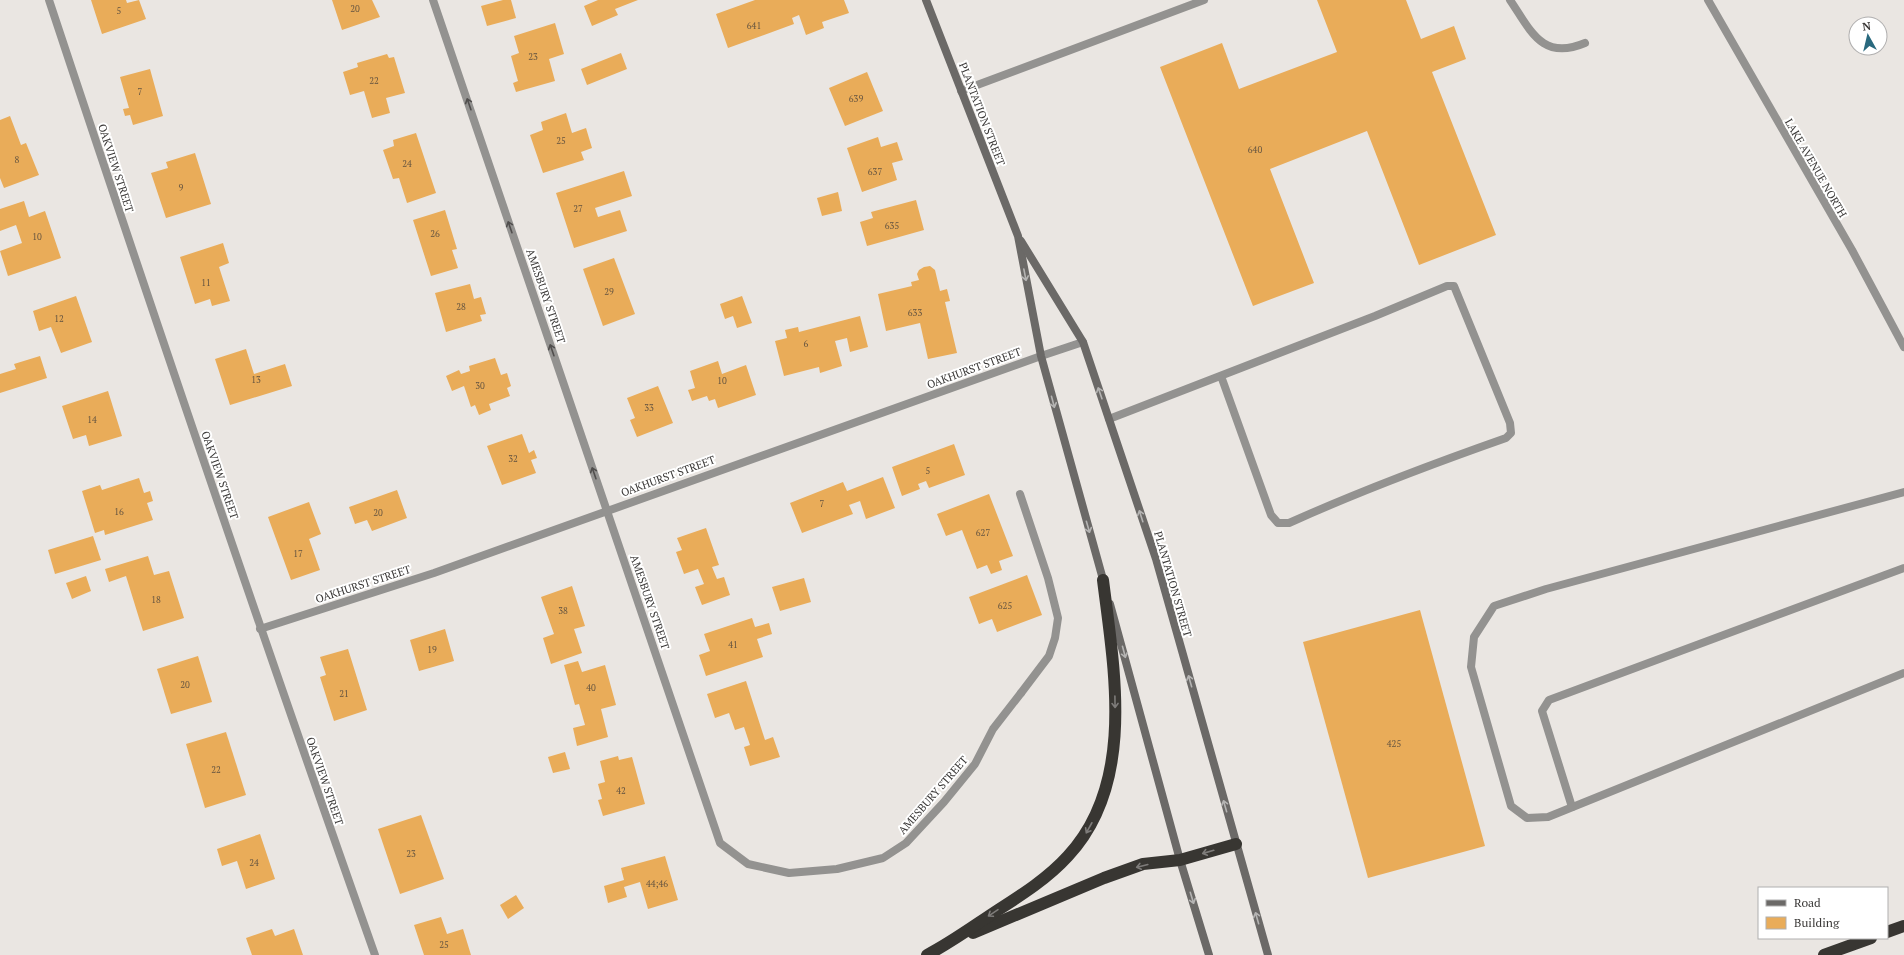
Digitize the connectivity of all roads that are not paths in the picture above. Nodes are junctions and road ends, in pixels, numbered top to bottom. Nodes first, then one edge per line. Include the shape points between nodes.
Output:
1 (49, 0) edge
2 (433, 0) edge
3 (926, 0) edge
4 (1204, 0) edge
5 (1510, 0) edge
6 (1708, 0) edge
7 (1585, 42) dead end
8 (961, 90) junction
9 (1018, 236) junction
10 (1083, 342) junction
11 (1904, 347) edge
12 (1041, 356) junction
13 (1221, 376) junction
14 (1109, 419) junction
15 (1904, 492) edge
16 (1020, 494) dead end
17 (607, 510) junction
18 (1904, 568) edge
19 (1103, 580) junction
20 (260, 629) junction
21 (1904, 673) edge
22 (1572, 807) junction
23 (1236, 844) junction
24 (1180, 860) junction
25 (1904, 926) edge
26 (1888, 932) edge
27 (1868, 939) edge
28 (944, 946) junction
29 (375, 955) edge
30 (927, 955) edge
31 (1209, 955) edge
32 (1268, 955) edge
33 (1824, 955) edge

1 - 20 street, OAKVIEW STREET
17 -> 2 street, AMESBURY STREET
3 - 8 main road, PLANTATION STREET
4 - 8 street
5 - 7 street via 1531,32 1543,43 1555,48 1570,49
6 - 11 street, LAKE AVENUE NORTH via 1852,250
8 - 9 main road, PLANTATION STREET
9 - 10 main road, PLANTATION STREET
9 -> 12 main road, PLANTATION STREET
10 - 12 street, OAKHURST STREET
14 -> 10 main road, PLANTATION STREET
12 - 17 street, OAKHURST STREET
12 -> 19 main road, PLANTATION STREET
13 - 13 street via 1447,286 1454,286 1510,423 1511,433 1506,438 1352,495 1289,523 1278,523 1271,515
13 - 14 street
23 -> 14 main road, PLANTATION STREET via 1156,560
15 - 22 street via 1546,589 1494,606 1474,637 1471,667 1511,806 1527,818 1548,817
16 - 17 street, AMESBURY STREET via 1048,578 1058,618 1049,656 993,729 975,764 906,843 883,858 837,869 789,873 748,864 720,843
17 - 20 street, OAKHURST STREET via 434,573
18 - 22 street via 1549,700 1542,711
19 -> 24 main road, PLANTATION STREET
19 -> 28 highway via 1114,663 1115,721 1113,757 1102,799 1088,830 1068,856 1035,886
20 - 29 street, OAKVIEW STREET
21 - 22 street
23 -> 24 highway
32 -> 23 main road, PLANTATION STREET
24 -> 28 highway via 1143,864 1104,878
24 -> 31 main road, PLANTATION STREET
25 - 26 highway
27 - 33 highway
28 - 30 highway

